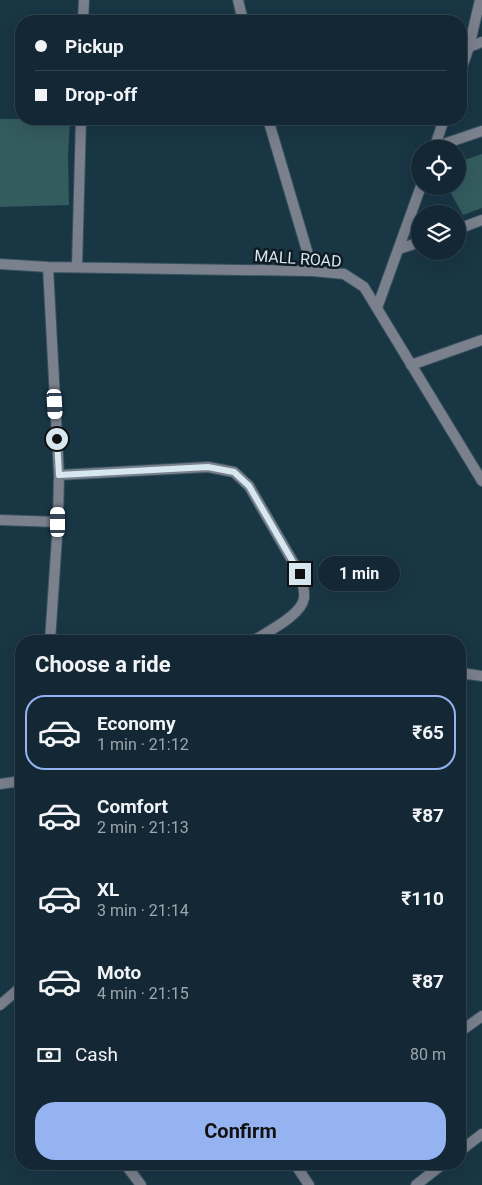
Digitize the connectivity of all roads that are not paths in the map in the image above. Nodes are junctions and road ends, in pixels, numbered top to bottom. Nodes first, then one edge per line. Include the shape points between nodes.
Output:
1 (84, 0) edge
2 (238, 0) edge
3 (480, 0) edge
4 (83, 15) edge
5 (242, 15) edge
6 (482, 42) edge
7 (469, 47) junction
8 (467, 53) edge
9 (81, 125) edge
10 (270, 125) edge
11 (442, 125) edge
12 (482, 131) edge
13 (437, 140) edge
14 (457, 140) edge
15 (418, 195) edge
16 (482, 220) edge
17 (466, 226) edge
18 (411, 245) edge
19 (399, 249) junction
20 (0, 264) edge
21 (48, 267) junction
22 (77, 267) junction
23 (313, 271) junction
24 (377, 308) junction
25 (482, 340) edge
26 (411, 365) junction
27 (59, 475) junction
28 (482, 481) edge
29 (0, 520) edge
30 (58, 522) junction
31 (50, 635) edge
32 (262, 635) edge
33 (466, 674) edge
34 (482, 676) edge
35 (15, 782) edge
36 (0, 784) edge
37 (15, 992) edge
38 (0, 1005) edge
39 (482, 1016) edge
40 (466, 1028) edge
41 (482, 1134) edge
42 (466, 1146) edge
43 (130, 1170) edge
44 (299, 1170) edge
45 (435, 1170) edge
46 (141, 1185) edge
47 (309, 1185) edge
48 (416, 1185) edge

1 - 4 street
2 - 5 street
3 - 7 street
6 - 7 street
7 - 8 street
9 - 22 street
10 - 23 street
11 - 13 street
12 - 14 street
15 - 19 street
16 - 17 street
18 - 19 street
19 - 24 street
20 - 21 street, MALL ROAD
21 - 22 street, MALL ROAD
21 - 27 street
22 - 23 street, MALL ROAD
23 - 24 street, MALL ROAD via 344,274 364,287
24 - 26 street, MALL ROAD
25 - 26 street
26 - 28 street, MALL ROAD
27 - 30 street
27 - 32 street via 208,467 234,472 249,486 300,574 304,588 299,610
29 - 30 street
30 - 31 street
33 - 34 street
35 - 36 street
37 - 38 street
39 - 40 street
41 - 42 street
43 - 46 street
44 - 47 street
45 - 48 street

